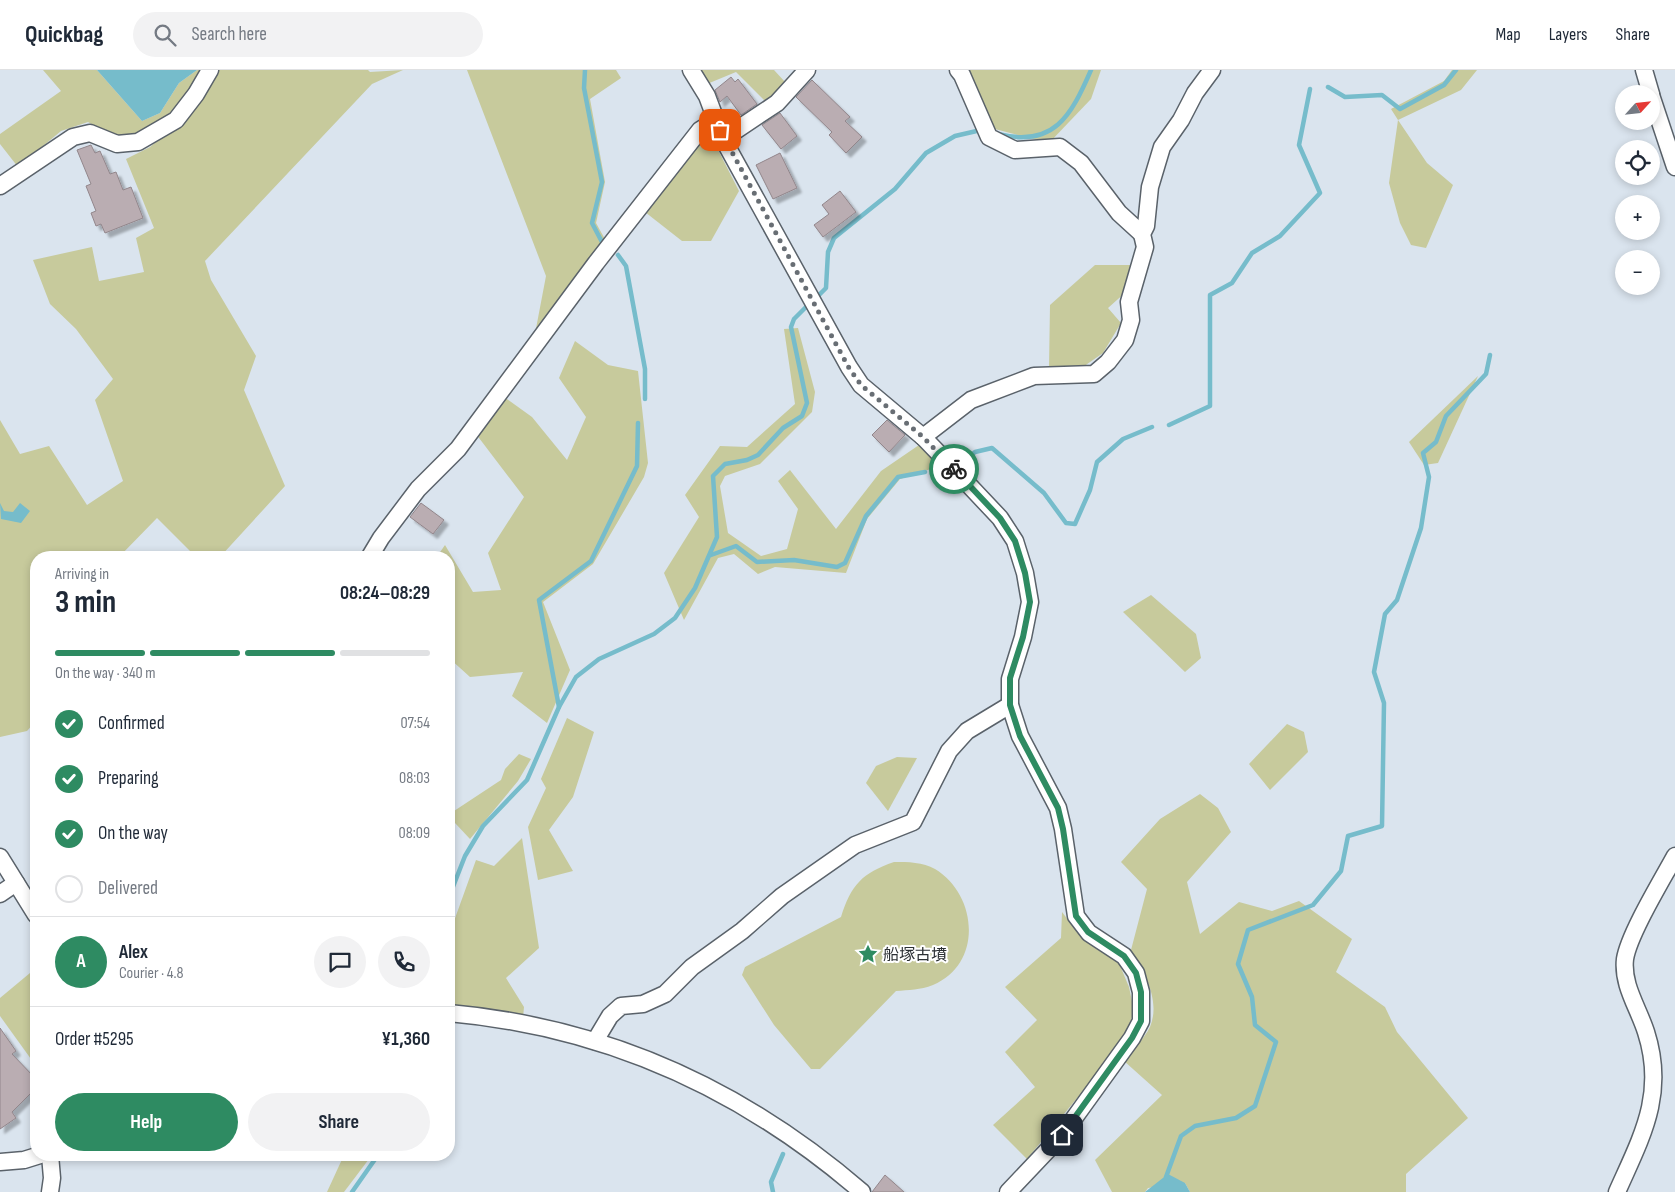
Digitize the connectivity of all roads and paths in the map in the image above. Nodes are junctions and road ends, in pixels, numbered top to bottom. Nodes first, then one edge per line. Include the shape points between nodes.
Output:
1 (210, 70) edge
2 (691, 70) edge
3 (807, 70) edge
4 (958, 70) edge
5 (1212, 70) edge
6 (1644, 70) edge
7 (1648, 85) edge
8 (716, 120) junction
9 (1660, 121) edge
10 (723, 139) junction
11 (1675, 166) edge
12 (0, 186) edge
13 (1142, 234) junction
14 (923, 437) junction
15 (373, 551) edge
16 (1010, 705) junction
17 (1675, 856) edge
18 (0, 858) edge
19 (16, 883) junction
20 (0, 894) edge
21 (30, 905) edge
22 (455, 1014) edge
23 (595, 1041) junction
24 (30, 1158) edge
25 (51, 1161) edge
26 (0, 1162) edge
27 (50, 1192) edge
28 (862, 1192) edge
29 (1008, 1192) edge
30 (1617, 1192) edge

1 - 12 street via 176,120 138,142 117,144 90,133 73,137
2 - 8 street via 707,96
3 - 10 street via 777,104
4 - 13 street via 986,131 1015,150 1060,148 1081,163 1119,213
5 - 13 street via 1162,147 1150,187 1146,226
6 - 7 street
8 - 10 street
8 - 15 street via 700,130 458,449 418,489
9 - 11 street
10 - 14 street via 849,368 861,385
13 - 14 street via 1145,246 1129,302 1131,320 1125,340 1108,362 1094,374 1034,376 971,400
14 - 16 street via 1000,518 1015,541 1030,602 1010,678
16 - 23 street via 967,731 949,751 913,822 855,845 782,896 742,931 692,967 665,994 643,1004 621,1006 610,1016
16 - 29 street via 1020,736 1058,808 1076,916 1088,932 1124,956 1136,973 1141,992 1141,1021 1062,1135
17 - 30 street via 1626,957 1624,976 1646,1032 1653,1064 1654,1093 1642,1137
18 - 19 street
19 - 20 street
19 - 21 street
22 - 23 street via 557,1031
23 - 28 street via 675,1071 730,1098 783,1130
24 - 26 street
25 - 27 street

